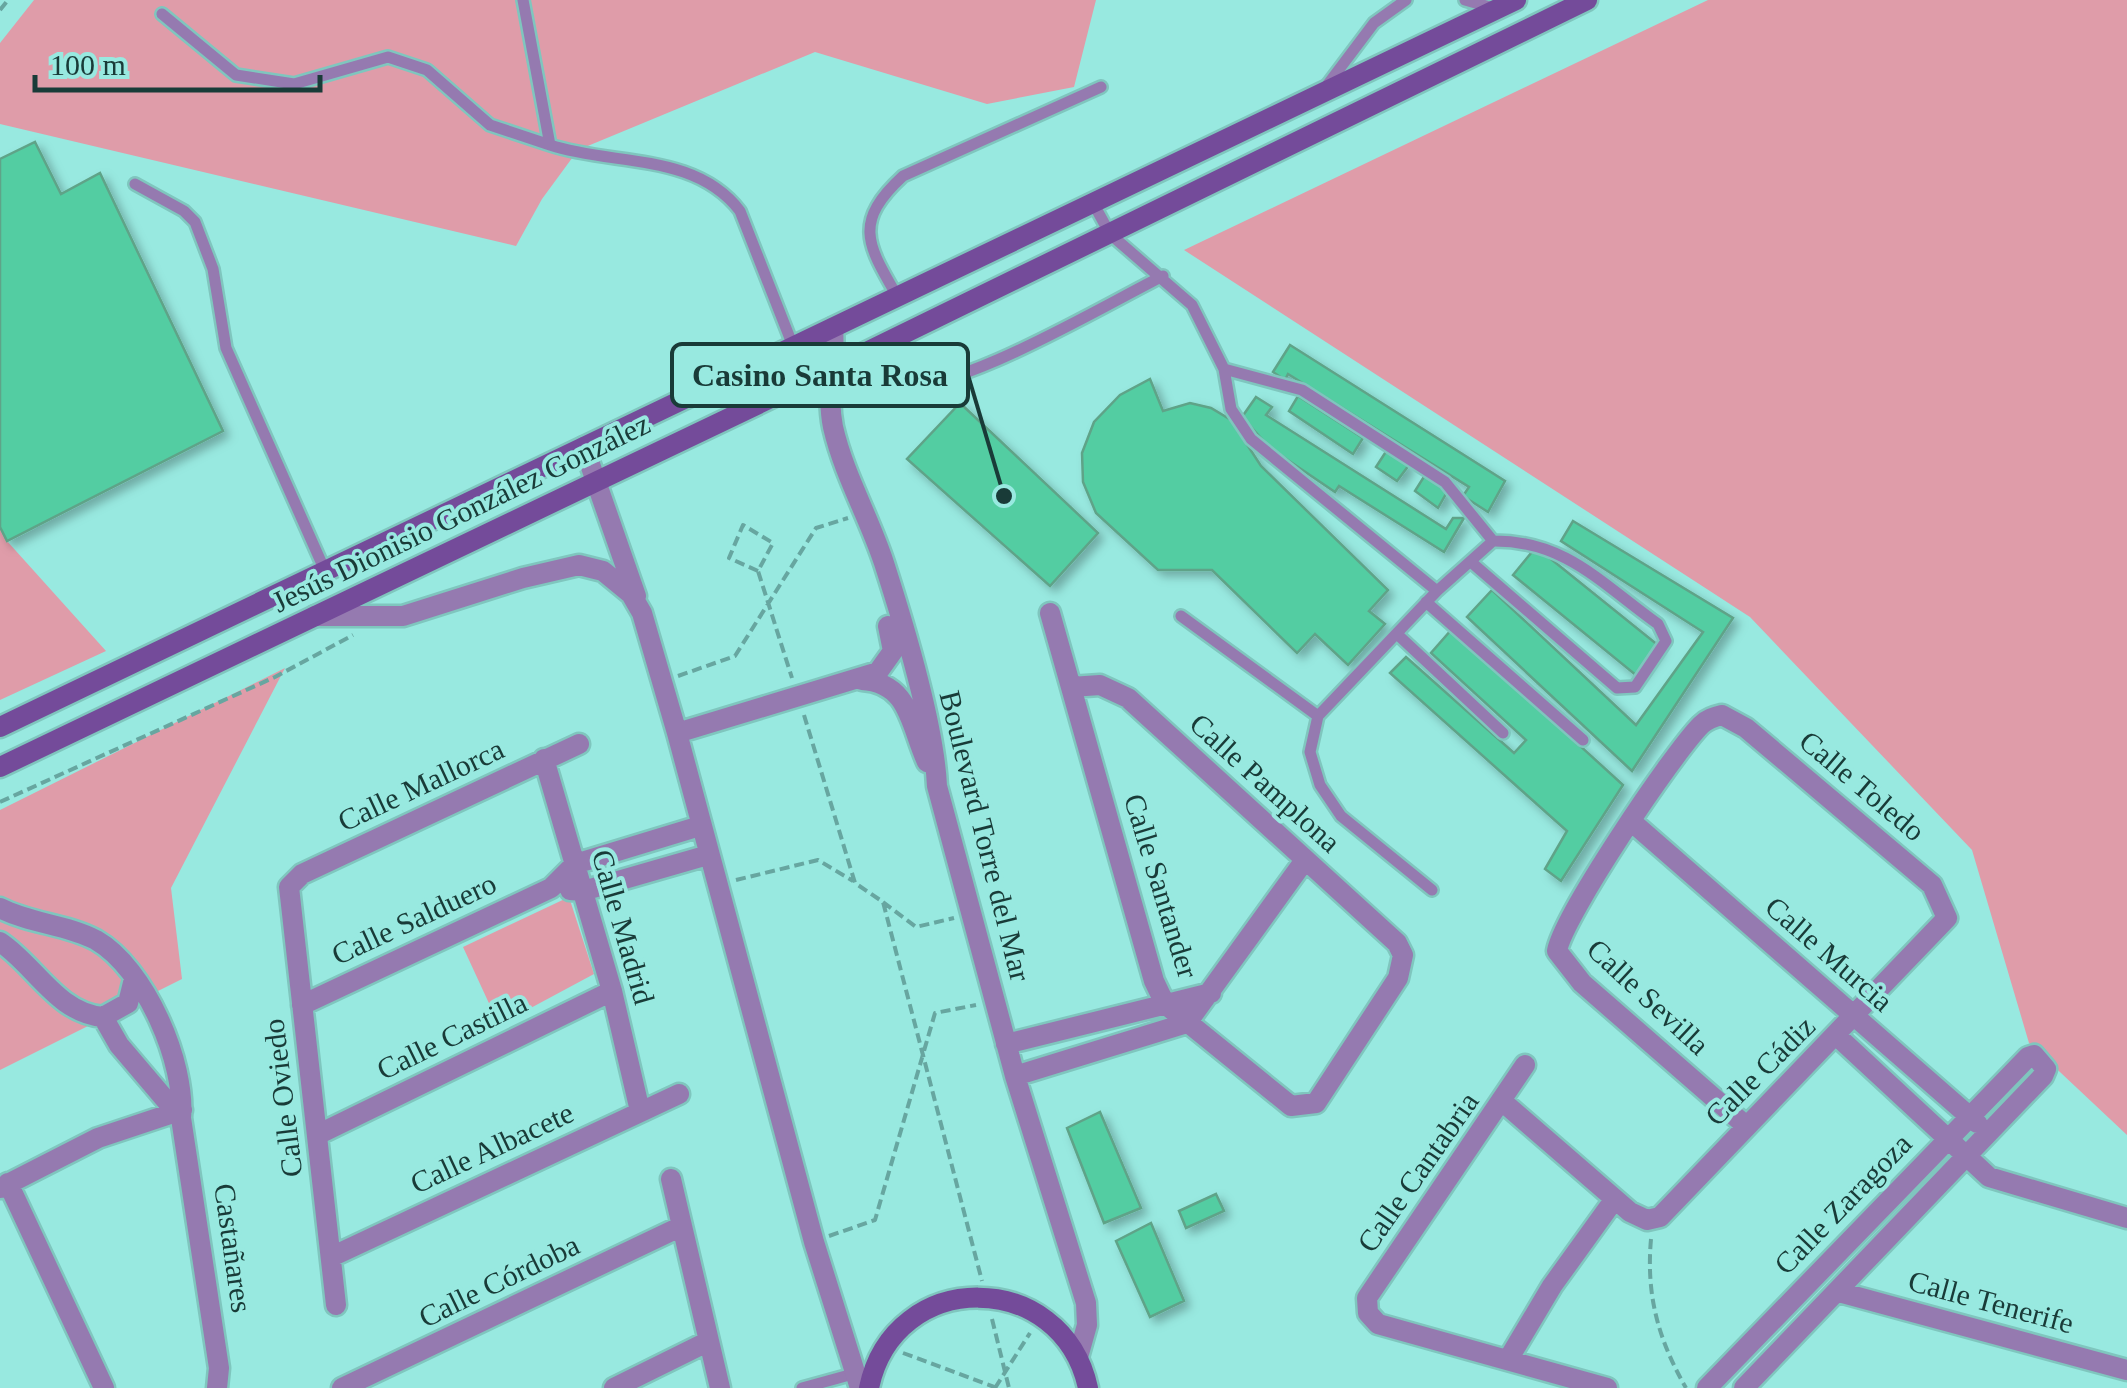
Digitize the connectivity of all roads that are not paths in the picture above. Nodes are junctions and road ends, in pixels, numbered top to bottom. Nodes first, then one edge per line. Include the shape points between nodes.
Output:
1 (523, 0) edge
2 (1406, 0) edge
3 (1465, 0) edge
4 (1587, 0) edge
5 (1507, 4) edge
6 (162, 14) dead end
7 (1102, 87) dead end
8 (1323, 91) junction
9 (550, 145) junction
10 (135, 184) dead end
11 (1092, 201) junction
12 (1110, 234) junction
13 (1164, 276) junction
14 (896, 296) junction
15 (833, 328) junction
16 (793, 346) junction
17 (836, 367) junction
18 (1224, 369) junction
19 (584, 447) junction
20 (598, 481) junction
21 (865, 521) junction
22 (1493, 541) junction
23 (1471, 562) junction
24 (326, 573) junction
25 (1437, 590) junction
26 (1426, 602) junction
27 (642, 613) junction
28 (1050, 613) dead end
29 (316, 616) junction
30 (1180, 616) dead end
31 (1397, 634) junction
32 (860, 680) junction
33 (1071, 687) junction
34 (1318, 716) junction
35 (0, 727) edge
36 (677, 733) junction
37 (1503, 733) dead end
38 (1584, 740) dead end
39 (579, 744) dead end
40 (544, 760) junction
41 (1, 768) edge
42 (937, 786) junction
43 (1632, 822) junction
44 (700, 826) junction
45 (708, 855) junction
46 (1305, 860) junction
47 (575, 864) junction
48 (291, 884) joint
49 (551, 888) junction
50 (1432, 890) dead end
51 (582, 891) junction
52 (0, 908) edge
53 (1948, 918) joint
54 (49, 928) junction
55 (0, 942) edge
56 (27, 963) junction
57 (134, 979) junction
58 (612, 992) junction
59 (1211, 994) junction
60 (1165, 1004) junction
61 (302, 1005) junction
62 (1855, 1016) junction
63 (103, 1018) junction
64 (1094, 1022) junction
65 (1187, 1024) junction
66 (1837, 1036) junction
67 (1006, 1044) junction
68 (1102, 1049) junction
69 (1525, 1065) dead end
70 (1015, 1076) junction
71 (679, 1094) dead end
72 (1502, 1102) junction
73 (1307, 1108) joint
74 (640, 1112) junction
75 (179, 1113) junction
76 (1969, 1116) junction
77 (1745, 1125) junction
78 (1986, 1132) junction
79 (318, 1135) junction
80 (1948, 1137) junction
81 (1964, 1156) junction
82 (671, 1179) dead end
83 (4, 1186) edge
84 (1614, 1200) junction
85 (2127, 1218) edge
86 (682, 1226) junction
87 (331, 1257) junction
88 (1839, 1292) junction
89 (336, 1305) dead end
90 (709, 1341) junction
91 (1078, 1358) junction
92 (1509, 1358) junction
93 (2127, 1370) edge
94 (860, 1383) edge
95 (353, 1386) edge
96 (104, 1388) edge
97 (218, 1388) edge
98 (614, 1388) edge
99 (720, 1388) edge
100 (802, 1388) edge
101 (1088, 1388) edge
102 (1608, 1388) edge
103 (1707, 1388) edge
104 (1744, 1388) edge

1 - 9 lane
2 - 8 lane via 1374,23
3 - 5 lane
4 - 12 main road, Jesús Dionisio González González
5 - 8 main road, Jesús Dionisio González González
6 - 9 lane via 236,75 294,84 388,57 428,70 490,125
7 - 14 lane via 902,176 880,196 868,237
8 - 11 main road, Jesús Dionisio González González
9 - 16 lane via 690,172 728,195 740,210
10 - 24 lane via 196,222 213,269 226,348
11 - 12 lane
11 - 14 main road, Jesús Dionisio González González
12 - 13 lane
12 - 17 main road, Jesús Dionisio González González
13 - 17 lane via 959,377 896,388
13 - 18 lane via 1192,305
14 - 15 main road, Jesús Dionisio González González
15 - 16 main road, Jesús Dionisio González González
15 - 17 street, Boulevard Torre del Mar
16 - 19 main road, Jesús Dionisio González González
17 - 20 main road, Jesús Dionisio González González
17 - 21 street, Boulevard Torre del Mar via 833,426
18 - 22 lane via 1302,390 1350,420 1445,482
18 - 25 lane via 1231,410 1260,450
19 - 20 street
19 - 24 main road, Jesús Dionisio González González
20 - 27 street
20 - 29 main road, Jesús Dionisio González González
21 - 32 street via 893,651 885,666
21 - 42 street, Boulevard Torre del Mar via 883,559 936,750
22 - 23 lane
22 - 23 lane via 1552,548 1658,624 1666,640 1635,687 1617,688
23 - 25 lane
24 - 35 main road, Jesús Dionisio González González
25 - 26 lane
26 - 31 lane
26 - 38 lane
27 - 29 street via 616,578 579,565 427,611 382,619
27 - 36 street
28 - 33 street, Calle Santander
29 - 41 main road, Jesús Dionisio González González
30 - 34 lane
31 - 34 lane
31 - 37 lane
32 - 36 street
32 - 42 street via 880,681 900,695
33 - 46 street, Calle Pamplona via 1100,685 1128,698
33 - 60 street, Calle Santander
34 - 50 lane via 1310,752 1320,785 1341,816
36 - 44 street
39 - 40 street, Calle Mallorca
40 - 47 street, Calle Madrid
40 - 48 street, Calle Mallorca
42 - 67 street, Boulevard Torre del Mar
43 - 53 street, Calle Toledo via 1700,725 1722,715 1932,885
43 - 62 street, Calle Murcia
43 - 77 street, Calle Sevilla via 1566,921 1557,951 1582,983
44 - 45 street
44 - 47 street, Calle Salduero
45 - 51 street
45 - 94 street via 814,1242
46 - 59 street
46 - 73 street, Calle Pamplona via 1403,954 1398,978 1324,1094
47 - 49 street, Calle Salduero
47 - 51 street, Calle Madrid
48 - 61 street, Calle Oviedo
49 - 51 street
49 - 61 street, Calle Salduero
51 - 58 street, Calle Madrid
52 - 54 street
53 - 62 street, Calle Cádiz
54 - 56 street via 32,940
54 - 57 street via 96,940
55 - 56 street
56 - 63 street via 58,997
57 - 63 street via 128,1003
57 - 75 street, Castañares via 171,1048
58 - 74 street, Calle Madrid
58 - 79 street, Calle Castilla
59 - 60 street
59 - 65 street
60 - 64 street
60 - 65 street, Calle Santander
61 - 79 street, Calle Oviedo
62 - 66 street, Calle Cádiz
62 - 76 street, Calle Murcia
63 - 75 street
64 - 67 street
64 - 68 street
65 - 68 street
65 - 73 street, Calle Santander via 1292,1106
66 - 77 street, Calle Cádiz
66 - 80 street, Calle Murcia
67 - 70 street, Boulevard Torre del Mar
68 - 70 street
69 - 72 street, Calle Cantabria
70 - 91 street, Boulevard Torre del Mar via 1086,1303
71 - 74 street, Calle Albacete
72 - 84 street
72 - 92 street, Calle Cantabria via 1367,1298 1368,1314 1378,1324
74 - 87 street, Calle Albacete
75 - 83 street via 98,1138
75 - 97 street, Castañares
76 - 78 street, Calle Murcia
76 - 78 street, Calle Zaragoza via 2023,1062 2034,1055 2042,1060 2040,1080
76 - 80 street, Calle Zaragoza
77 - 84 street, Calle Cádiz via 1653,1219
78 - 81 street, Calle Zaragoza
79 - 87 street, Calle Oviedo
80 - 81 street, Calle Murcia
80 - 103 street, Calle Zaragoza
81 - 85 street, Calle Murcia via 1988,1178
81 - 88 street, Calle Zaragoza
82 - 86 street
83 - 96 street
84 - 92 street
86 - 90 street
86 - 95 street, Calle Córdoba
87 - 89 street, Calle Oviedo
88 - 93 street, Calle Tenerife
88 - 104 street, Calle Zaragoza
90 - 98 street
90 - 99 street
91 - 94 main road via 1040,1316 1003,1299 939,1302 911,1318
91 - 101 main road
92 - 102 street
94 - 100 lane

